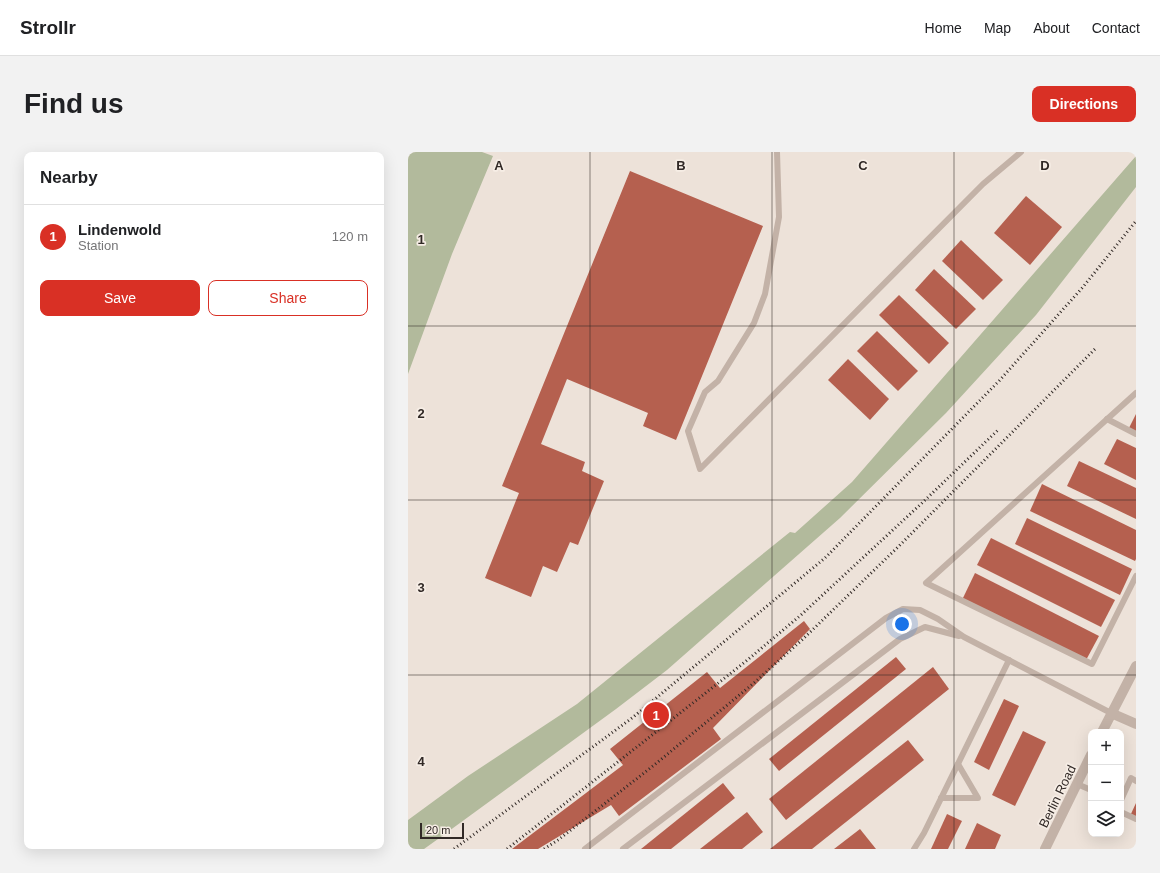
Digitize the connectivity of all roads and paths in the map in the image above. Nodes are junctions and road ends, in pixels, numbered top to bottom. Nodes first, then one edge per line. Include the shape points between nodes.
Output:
1 (778, 152) edge
2 (1021, 152) edge
3 (1136, 393) edge
4 (1108, 419) junction
5 (1136, 434) edge
6 (1136, 576) edge
7 (964, 637) junction
8 (1009, 660) junction
9 (1136, 666) edge
10 (1111, 713) junction
11 (1136, 724) edge
12 (1103, 729) edge
13 (1088, 761) edge
14 (958, 764) junction
15 (1136, 781) edge
16 (1077, 784) junction
17 (1088, 789) edge
18 (1124, 794) edge
19 (941, 798) junction
20 (1124, 813) edge
21 (1136, 819) edge
22 (585, 849) edge
23 (623, 849) edge
24 (914, 849) edge
25 (1046, 849) edge

1 - 2 lane via 780,217 765,294 754,323 718,381 705,392 688,431 700,469 983,184
3 - 4 lane
4 - 5 lane
4 - 6 lane via 926,583 1092,664
7 - 8 lane
7 - 22 lane via 920,610 903,609 886,618
7 - 23 lane via 925,627 900,639
8 - 10 lane
8 - 14 lane
9 - 10 street
10 - 11 street
10 - 12 street
13 - 16 street, Berlin Road
14 - 19 lane
14 - 19 lane via 978,798
15 - 18 lane via 1132,778
16 - 17 lane
16 - 25 street, Berlin Road
19 - 24 lane
20 - 21 lane

